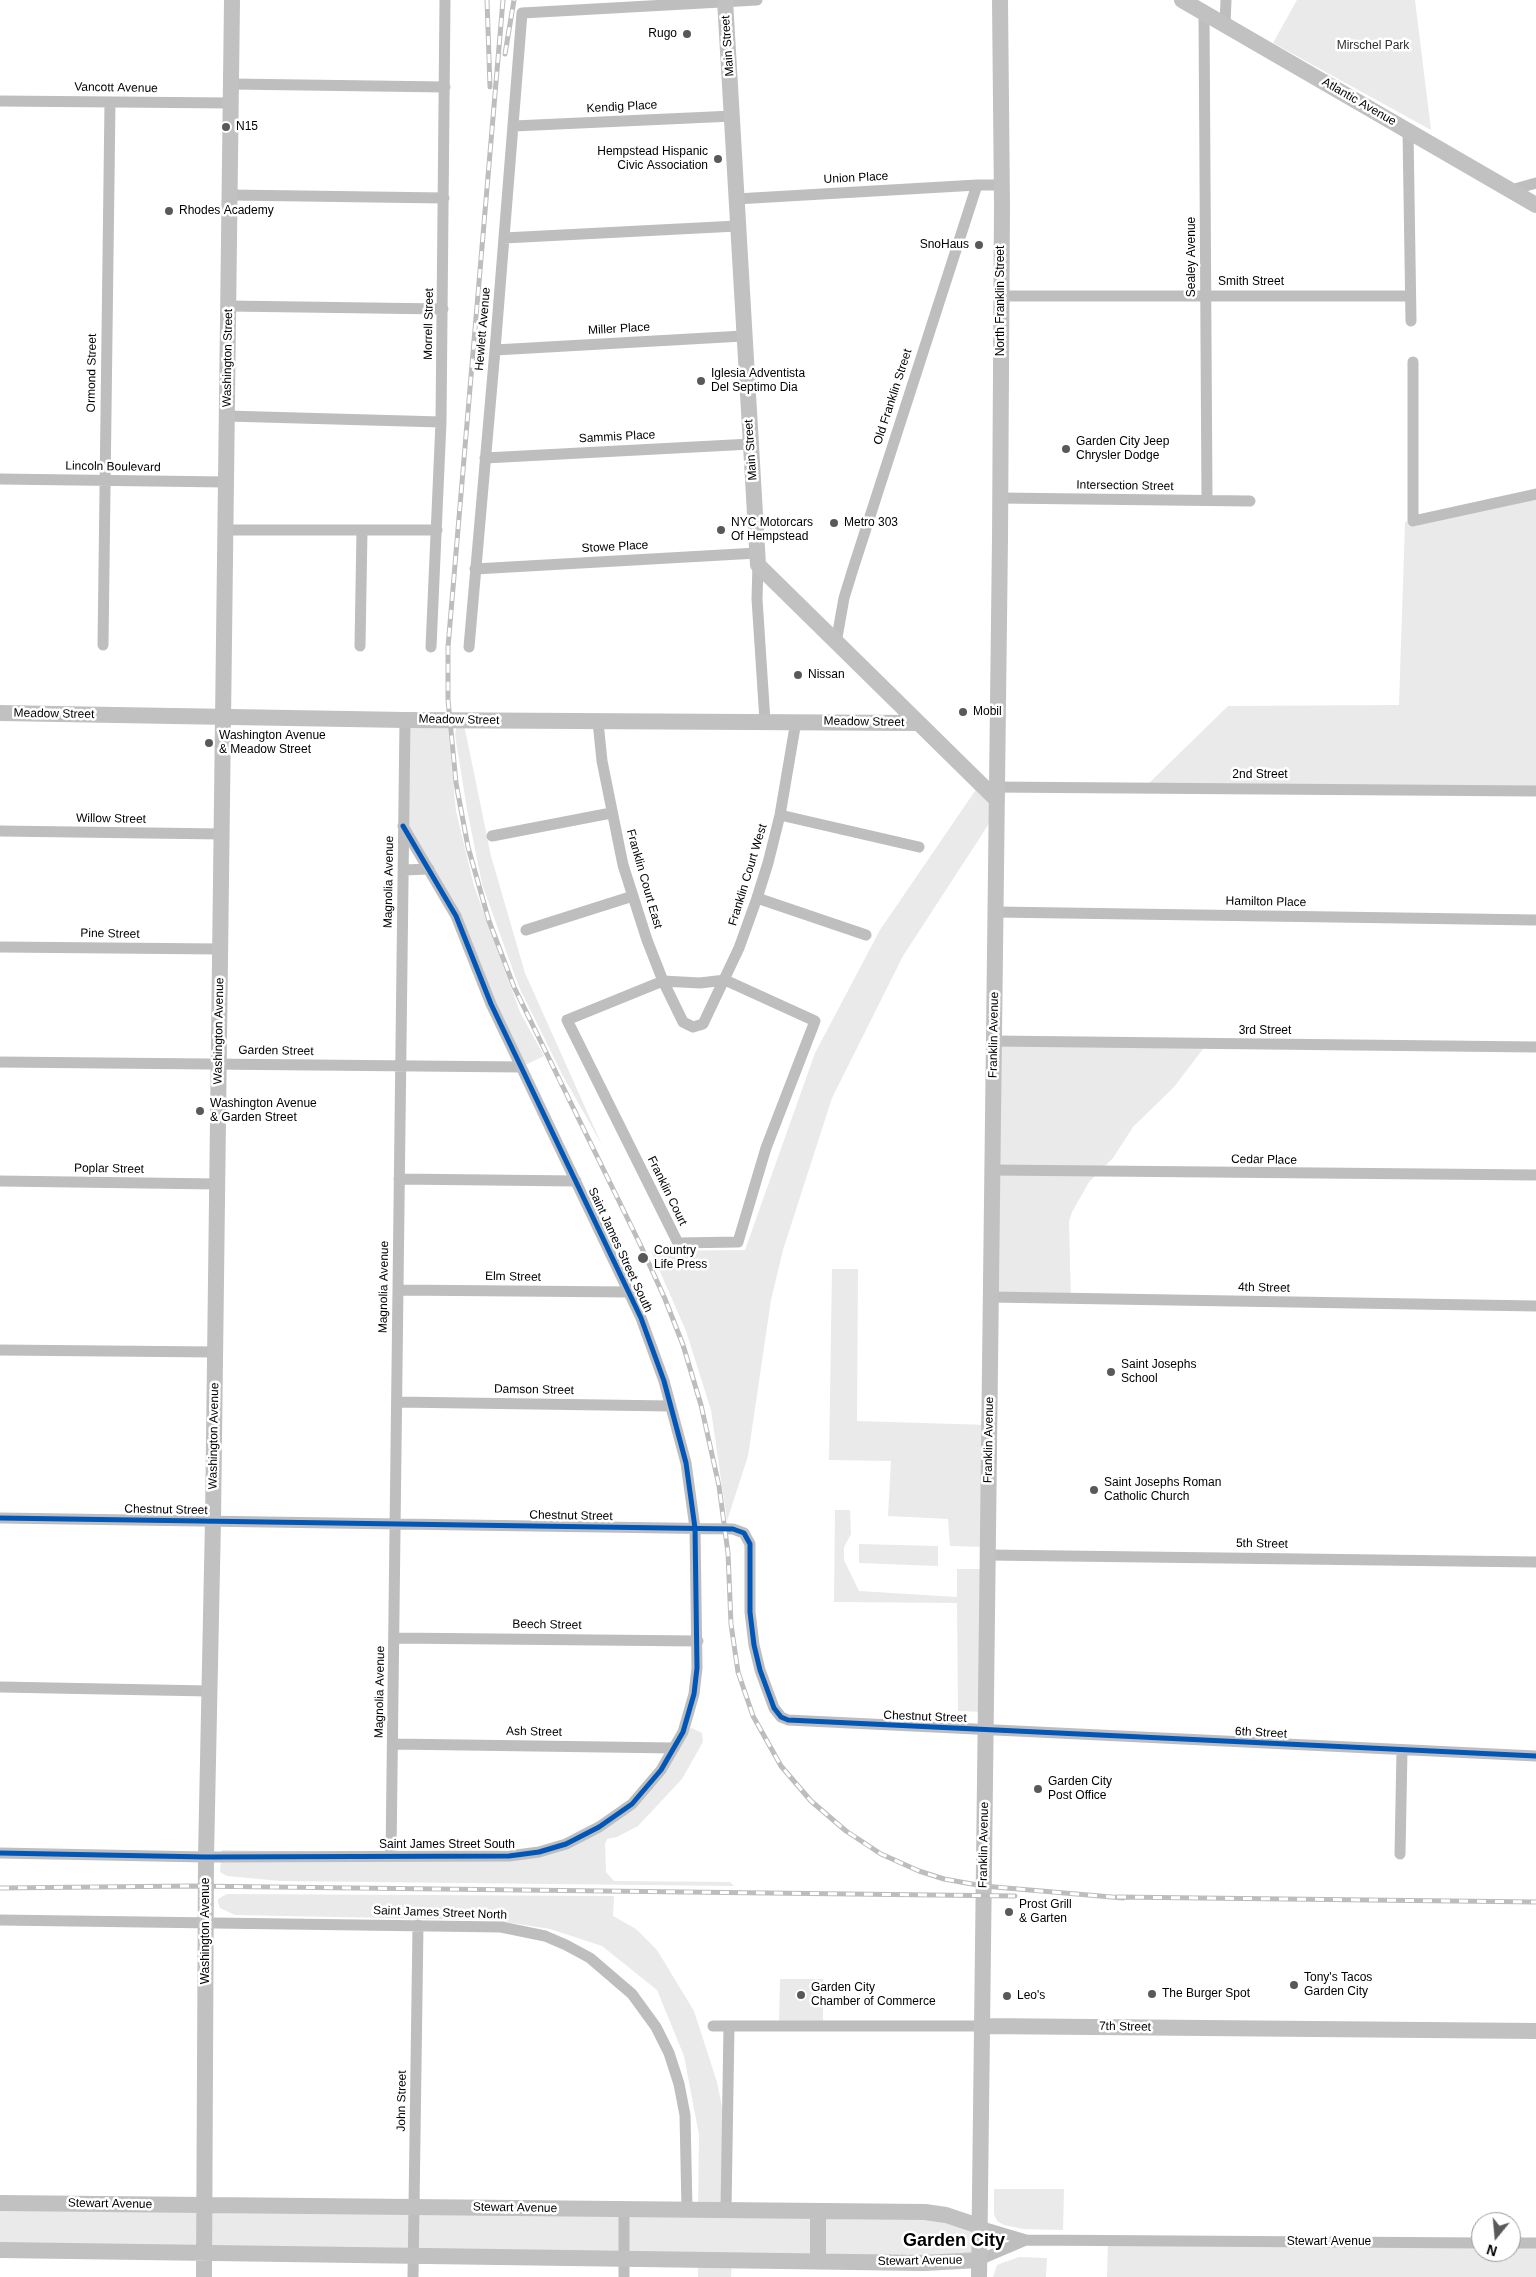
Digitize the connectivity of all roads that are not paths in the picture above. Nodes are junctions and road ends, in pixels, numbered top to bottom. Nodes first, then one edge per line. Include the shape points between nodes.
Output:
1 (232, 0) edge
2 (446, 0) edge
3 (757, 0) edge
4 (1000, 0) edge
5 (1182, 0) edge
6 (1226, 0) edge
7 (725, 1) edge
8 (1204, 13) junction
9 (1225, 25) junction
10 (231, 84) junction
11 (445, 87) junction
12 (0, 101) edge
13 (110, 102) junction
14 (231, 103) junction
15 (732, 116) junction
16 (514, 126) junction
17 (1408, 131) junction
18 (1536, 183) edge
19 (977, 185) junction
20 (1002, 185) junction
21 (1511, 190) junction
22 (230, 195) junction
23 (444, 198) junction
24 (736, 198) junction
25 (1536, 205) edge
26 (737, 226) junction
27 (504, 238) junction
28 (1001, 296) junction
29 (1206, 296) junction
30 (1410, 296) junction
31 (228, 306) junction
32 (443, 309) junction
33 (1411, 321) dead end
34 (744, 336) junction
35 (495, 350) junction
36 (1413, 362) dead end
37 (227, 416) junction
38 (441, 422) junction
39 (751, 444) junction
40 (485, 458) junction
41 (0, 479) edge
42 (105, 481) junction
43 (226, 482) junction
44 (1536, 494) edge
45 (1000, 498) junction
46 (1207, 500) junction
47 (1250, 501) dead end
48 (226, 530) junction
49 (362, 530) junction
50 (437, 530) junction
51 (757, 559) junction
52 (476, 569) junction
53 (999, 602) joint
54 (836, 643) junction
55 (103, 645) dead end
56 (360, 646) dead end
57 (431, 648) dead end
58 (469, 648) dead end
59 (0, 713) edge
60 (223, 715) junction
61 (405, 720) junction
62 (764, 721) junction
63 (796, 721) junction
64 (598, 722) junction
65 (917, 723) junction
66 (992, 791) junction
67 (1536, 791) edge
68 (612, 813) junction
69 (780, 815) junction
70 (403, 826) junction
71 (0, 831) edge
72 (222, 834) junction
73 (492, 836) dead end
74 (919, 847) dead end
75 (429, 869) junction
76 (404, 870) junction
77 (633, 896) junction
78 (757, 898) junction
79 (996, 912) junction
80 (1536, 920) edge
81 (526, 930) dead end
82 (866, 935) dead end
83 (0, 947) edge
84 (220, 949) junction
85 (725, 980) junction
86 (663, 982) junction
87 (697, 1027) joint
88 (994, 1041) junction
89 (1536, 1048) edge
90 (0, 1062) edge
91 (219, 1064) junction
92 (400, 1066) junction
93 (521, 1067) junction
94 (992, 1170) junction
95 (1536, 1176) edge
96 (399, 1179) junction
97 (576, 1181) junction
98 (0, 1182) edge
99 (217, 1184) junction
100 (398, 1290) junction
101 (629, 1292) junction
102 (991, 1297) junction
103 (1536, 1306) edge
104 (0, 1350) edge
105 (215, 1352) junction
106 (397, 1402) junction
107 (671, 1406) junction
108 (0, 1518) edge
109 (213, 1520) junction
110 (395, 1522) junction
111 (696, 1528) junction
112 (988, 1555) junction
113 (1536, 1562) edge
114 (395, 1638) junction
115 (698, 1641) junction
116 (0, 1687) edge
117 (209, 1691) junction
118 (985, 1729) junction
119 (393, 1744) junction
120 (674, 1748) junction
121 (1402, 1750) junction
122 (1536, 1756) edge
123 (0, 1853) edge
124 (1400, 1854) dead end
125 (391, 1855) junction
126 (206, 1856) junction
127 (0, 1920) edge
128 (206, 1924) junction
129 (418, 1925) junction
130 (714, 2026) dead end
131 (729, 2026) junction
132 (982, 2026) junction
133 (1536, 2031) edge
134 (0, 2203) edge
135 (204, 2205) junction
136 (414, 2207) junction
137 (624, 2209) junction
138 (688, 2209) junction
139 (726, 2210) junction
140 (818, 2211) junction
141 (979, 2226) junction
142 (1026, 2240) junction
143 (1471, 2243) edge
144 (1521, 2243) edge
145 (1536, 2243) edge
146 (0, 2250) edge
147 (204, 2253) junction
148 (414, 2256) junction
149 (624, 2259) junction
150 (979, 2260) junction
151 (818, 2261) junction
152 (204, 2277) edge
153 (413, 2277) edge
154 (624, 2277) edge
155 (979, 2277) edge

1 - 10 main road, Washington Street
2 - 11 street, Morrell Street
3 - 7 street
4 - 20 main road, North Franklin Street
5 - 8 main road, Atlantic Avenue
6 - 9 street
7 - 15 main road, Main Street
7 - 16 street, Hewlett Avenue via 522,13
8 - 9 main road, Atlantic Avenue
8 - 29 street, Sealey Avenue
9 - 17 main road, Atlantic Avenue
10 - 11 street
10 - 14 main road, Washington Street
11 - 23 street, Morrell Street
12 - 13 street, Vancott Avenue
13 - 14 street, Vancott Avenue
13 - 42 street, Ormond Street
14 - 22 main road, Washington Street
15 - 16 street, Kendig Place
15 - 24 main road, Main Street
16 - 27 street, Hewlett Avenue
17 - 21 main road, Atlantic Avenue
17 - 30 street
18 - 21 street
19 - 20 street
19 - 24 street, Union Place
19 - 54 street, Old Franklin Street via 844,598
20 - 28 main road, North Franklin Street
21 - 25 main road, Atlantic Avenue
22 - 23 street
22 - 31 main road, Washington Street
23 - 32 street, Morrell Street
24 - 26 main road, Main Street
26 - 27 street
26 - 34 main road, Main Street
27 - 35 street, Hewlett Avenue
28 - 29 street, Smith Street
28 - 45 main road, North Franklin Street
29 - 30 street, Smith Street
29 - 46 street, Sealey Avenue
30 - 33 street
31 - 32 street
31 - 37 main road, Washington Street
32 - 38 street, Morrell Street
34 - 35 street, Miller Place
34 - 39 main road, Main Street
35 - 40 street, Hewlett Avenue
36 - 44 street via 1413,521
37 - 38 street
37 - 43 main road, Washington Street
38 - 50 street, Morrell Street
39 - 40 street, Sammis Place
39 - 51 main road, Main Street
40 - 52 street, Hewlett Avenue
41 - 42 street, Lincoln Boulevard
42 - 43 street, Lincoln Boulevard
42 - 55 street, Ormond Street
43 - 48 main road, Washington Street
45 - 46 street, Intersection Street
45 - 53 main road, North Franklin Street
46 - 47 street, Intersection Street
48 - 49 street
48 - 60 main road, Washington Street
49 - 50 street
49 - 56 street
50 - 57 street, Morrell Street
51 - 52 street, Stowe Place
51 - 54 main road
51 - 62 street
52 - 58 street, Hewlett Avenue
53 - 66 main road, Franklin Avenue
54 - 65 main road
59 - 60 main road, Meadow Street
60 - 61 main road, Meadow Street
60 - 72 main road, Washington Avenue
61 - 64 main road, Meadow Street
61 - 70 street, Magnolia Avenue
62 - 63 main road, Meadow Street
62 - 64 main road, Meadow Street
63 - 65 main road, Meadow Street
63 - 69 street, Franklin Court West
64 - 68 street, Franklin Court East
65 - 66 main road
66 - 67 street, 2nd Street
66 - 79 main road, Franklin Avenue
68 - 73 street
68 - 77 street, Franklin Court East
69 - 74 street
69 - 78 street, Franklin Court West
70 - 75 street, Saint James Street South
70 - 76 street, Magnolia Avenue
71 - 72 street, Willow Street
72 - 84 main road, Washington Avenue
75 - 76 street
75 - 93 street, Saint James Street South via 456,916 491,1004
76 - 92 street, Magnolia Avenue
77 - 81 street
77 - 86 street, Franklin Court East
78 - 82 street
78 - 85 street, Franklin Court West
79 - 80 street, Hamilton Place
79 - 88 main road, Franklin Avenue
83 - 84 street, Pine Street
84 - 91 main road, Washington Avenue
85 - 86 street
85 - 86 street, Franklin Court via 815,1021 766,1148 738,1242 678,1243 567,1020
85 - 87 street, Franklin Court West via 703,1024
86 - 87 street, Franklin Court East via 683,1022
88 - 89 street, 3rd Street
88 - 94 main road, Franklin Avenue
90 - 91 street, Garden Street
91 - 92 street, Garden Street
91 - 99 main road, Washington Avenue
92 - 93 street, Garden Street
92 - 96 street, Magnolia Avenue
93 - 97 street, Saint James Street South
94 - 95 street, Cedar Place
94 - 102 main road, Franklin Avenue
96 - 97 street
96 - 100 street, Magnolia Avenue
97 - 101 street, Saint James Street South
98 - 99 street, Poplar Street
99 - 105 main road, Washington Avenue
100 - 101 street, Elm Street
100 - 106 street, Magnolia Avenue
101 - 107 street, Saint James Street South via 653,1349
102 - 103 street, 4th Street
102 - 112 main road, Franklin Avenue
104 - 105 street
105 - 109 main road, Washington Avenue
106 - 107 street, Damson Street
106 - 110 street, Magnolia Avenue
107 - 111 street, Saint James Street South via 689,1480
108 - 109 street, Chestnut Street
109 - 110 street, Chestnut Street
109 - 117 main road, Washington Avenue
110 - 111 street, Chestnut Street
110 - 114 street, Magnolia Avenue
111 - 115 street, Saint James Street South
111 - 118 street, Chestnut Street via 737,1529 749,1540 754,1645 769,1696 776,1711 784,1718
112 - 113 street, 5th Street
112 - 118 main road, Franklin Avenue
114 - 115 street, Beech Street
114 - 119 street, Magnolia Avenue
115 - 120 street, Saint James Street South via 694,1694 683,1732
116 - 117 street
117 - 126 main road, Washington Avenue
118 - 121 street, 6th Street
118 - 132 main road, Franklin Avenue
119 - 120 street, Ash Street
119 - 125 street, Magnolia Avenue
120 - 125 street, Saint James Street South via 661,1770 632,1804 602,1826 566,1844 509,1856
121 - 122 street, 6th Street
121 - 124 street
123 - 126 street, Saint James Street South
125 - 126 street, Saint James Street South
126 - 128 main road, Washington Avenue
127 - 128 street, Saint James Street North
128 - 129 street, Saint James Street North
128 - 135 main road, Washington Avenue
129 - 136 street, John Street
129 - 138 street, Saint James Street North via 501,1927 545,1936 590,1958 632,1994 656,2027 680,2084 685,2115
130 - 131 street, 7th Street
131 - 132 street, 7th Street
131 - 139 street
132 - 133 main road, 7th Street
132 - 141 main road, Franklin Avenue
134 - 135 main road, Stewart Avenue
135 - 136 main road, Stewart Avenue
135 - 147 main road, Washington Avenue
136 - 137 main road, Stewart Avenue
136 - 148 street, John Street
137 - 138 main road, Stewart Avenue
137 - 149 street
138 - 139 main road, Stewart Avenue
139 - 140 main road, Stewart Avenue
140 - 141 main road, Stewart Avenue via 925,2212
140 - 151 main road
141 - 142 street, Stewart Avenue
141 - 150 main road, Franklin Avenue
142 - 143 street, Stewart Avenue
142 - 150 street, Stewart Avenue
144 - 145 street
146 - 147 main road, Stewart Avenue
147 - 148 main road, Stewart Avenue
147 - 152 main road, Washington Avenue
148 - 149 main road, Stewart Avenue
148 - 153 street, John Street
149 - 151 main road, Stewart Avenue
149 - 154 street
150 - 151 main road, Stewart Avenue via 924,2263
150 - 155 main road, Franklin Avenue

